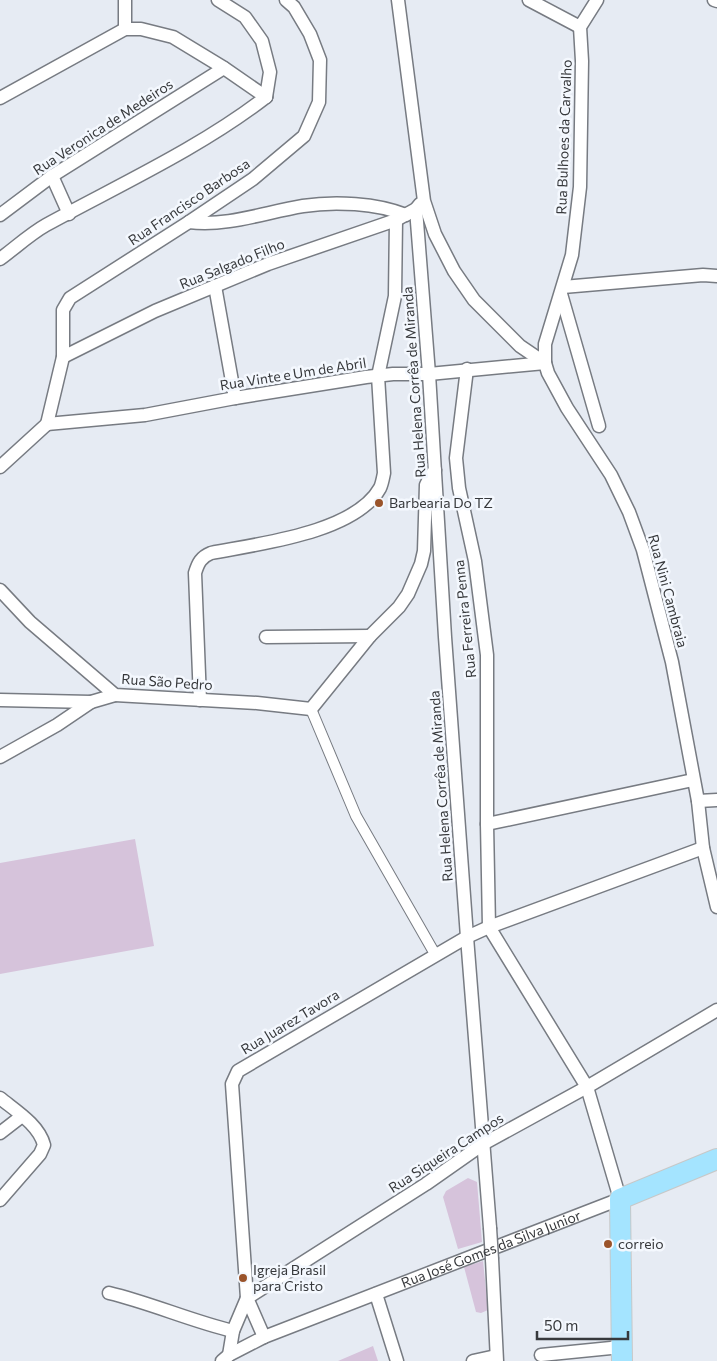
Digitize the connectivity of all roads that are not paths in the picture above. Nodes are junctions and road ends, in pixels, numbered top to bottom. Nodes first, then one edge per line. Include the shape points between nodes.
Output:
1 (125, 0) edge
2 (218, 0) edge
3 (286, 0) edge
4 (398, 0) edge
5 (529, 0) edge
6 (598, 0) edge
7 (580, 28) junction
8 (125, 29) junction
9 (224, 68) junction
10 (266, 97) junction
11 (0, 98) edge
12 (52, 176) junction
13 (410, 211) junction
14 (69, 214) junction
15 (0, 215) edge
16 (189, 222) junction
17 (0, 259) edge
18 (717, 276) edge
19 (215, 286) junction
20 (562, 290) junction
21 (63, 357) junction
22 (545, 363) junction
23 (467, 369) junction
24 (430, 374) junction
25 (378, 376) junction
26 (235, 398) junction
27 (46, 424) junction
28 (599, 426) dead end
29 (0, 467) edge
30 (436, 470) junction
31 (0, 590) edge
32 (370, 636) junction
33 (266, 637) dead end
34 (115, 694) junction
35 (0, 700) edge
36 (200, 700) junction
37 (91, 702) junction
38 (311, 709) junction
39 (0, 757) edge
40 (693, 780) junction
41 (717, 800) edge
42 (698, 801) junction
43 (487, 824) junction
44 (703, 848) junction
45 (717, 907) edge
46 (490, 927) junction
47 (467, 937) junction
48 (435, 954) junction
49 (717, 1010) edge
50 (587, 1087) junction
51 (0, 1098) edge
52 (22, 1116) junction
53 (0, 1133) edge
54 (483, 1144) junction
55 (717, 1159) edge
56 (620, 1199) junction
57 (0, 1200) edge
58 (109, 1293) dead end
59 (376, 1294) junction
60 (246, 1298) junction
61 (233, 1331) junction
62 (264, 1337) junction
63 (541, 1354) dead end
64 (622, 1354) edge
65 (225, 1358) edge
66 (496, 1358) edge
67 (397, 1361) edge
68 (474, 1361) edge

1 - 8 street
2 - 10 street via 245,17 262,40 270,72
3 - 16 street, Rua Francisco Barbosa via 310,34 320,60 319,102 304,136 253,178
4 - 13 street, Rua Helena Corrêa de Miranda
5 - 7 street
6 - 7 street
7 - 20 street, Rua Bulhoes da Carvalho via 580,187 572,255
8 - 9 street via 141,29 173,37
8 - 11 street
9 - 10 street
9 - 12 street, Rua Veronica de Medeiros
10 - 14 street via 214,132
12 - 14 street
12 - 15 street, Rua Veronica de Medeiros
13 - 16 street via 334,204 304,206 214,223
13 - 19 street, Rua Salgado Filho
13 - 22 street via 435,234 474,300 520,346
13 - 24 street, Rua Helena Corrêa de Miranda
13 - 25 street
14 - 17 street via 44,226
16 - 21 street, Rua Francisco Barbosa via 70,298 63,310
18 - 20 street
19 - 21 street, Rua Salgado Filho via 155,311
19 - 26 street
20 - 22 street, Rua Bulhoes da Carvalho via 545,344
20 - 28 street
21 - 27 street, Rua Francisco Barbosa
22 - 23 street, Rua Vinte e Um de Abril
22 - 40 street, Rua Nini Cambraia via 567,408 611,475 643,550 672,662
23 - 24 street, Rua Vinte e Um de Abril
23 - 43 street, Rua Ferreira Penna via 456,458 475,561 487,655
24 - 25 street, Rua Vinte e Um de Abril
24 - 30 street, Rua Helena Corrêa de Miranda
25 - 26 street, Rua Vinte e Um de Abril
25 - 36 street via 384,473 373,497 336,523 286,539 211,553 198,563 195,572
26 - 27 street, Rua Vinte e Um de Abril via 145,415
27 - 29 street
30 - 32 street via 426,485 424,551 417,572 404,601
30 - 47 street, Rua Helena Corrêa de Miranda
31 - 34 street, Rua São Pedro via 30,622
32 - 33 street
32 - 38 street
34 - 36 street, Rua São Pedro
34 - 37 street
35 - 37 street
36 - 38 street, Rua São Pedro
37 - 39 street
38 - 48 street via 356,816
40 - 42 street, Rua Nini Cambraia
40 - 43 street
41 - 42 street
42 - 44 street, Rua Nini Cambraia
43 - 46 street, Rua Ferreira Penna
44 - 45 street, Rua Nini Cambraia
44 - 46 street, Rua Juarez Tavora
46 - 47 street, Rua Juarez Tavora
46 - 50 street
47 - 48 street, Rua Juarez Tavora
47 - 54 street, Rua Helena Corrêa de Miranda
48 - 60 street, Rua Juarez Tavora via 238,1071 232,1084
49 - 50 street, Rua Siqueira Campos
50 - 54 street, Rua Siqueira Campos
50 - 56 street
51 - 52 street
52 - 53 street
52 - 57 street via 42,1135 44,1145
54 - 60 street, Rua Siqueira Campos
54 - 66 street, Rua Helena Corrêa de Miranda, bridge
55 - 56 main road, Rua José Gomes da Silva Junior
56 - 59 street, Rua José Gomes da Silva Junior
56 - 64 main road
58 - 61 street
59 - 62 street, Rua José Gomes da Silva Junior
59 - 67 street
60 - 61 street
60 - 62 street, Rua Juarez Tavora
61 - 65 street
62 - 65 street, Rua José Gomes da Silva Junior
63 - 64 street
66 - 68 street

